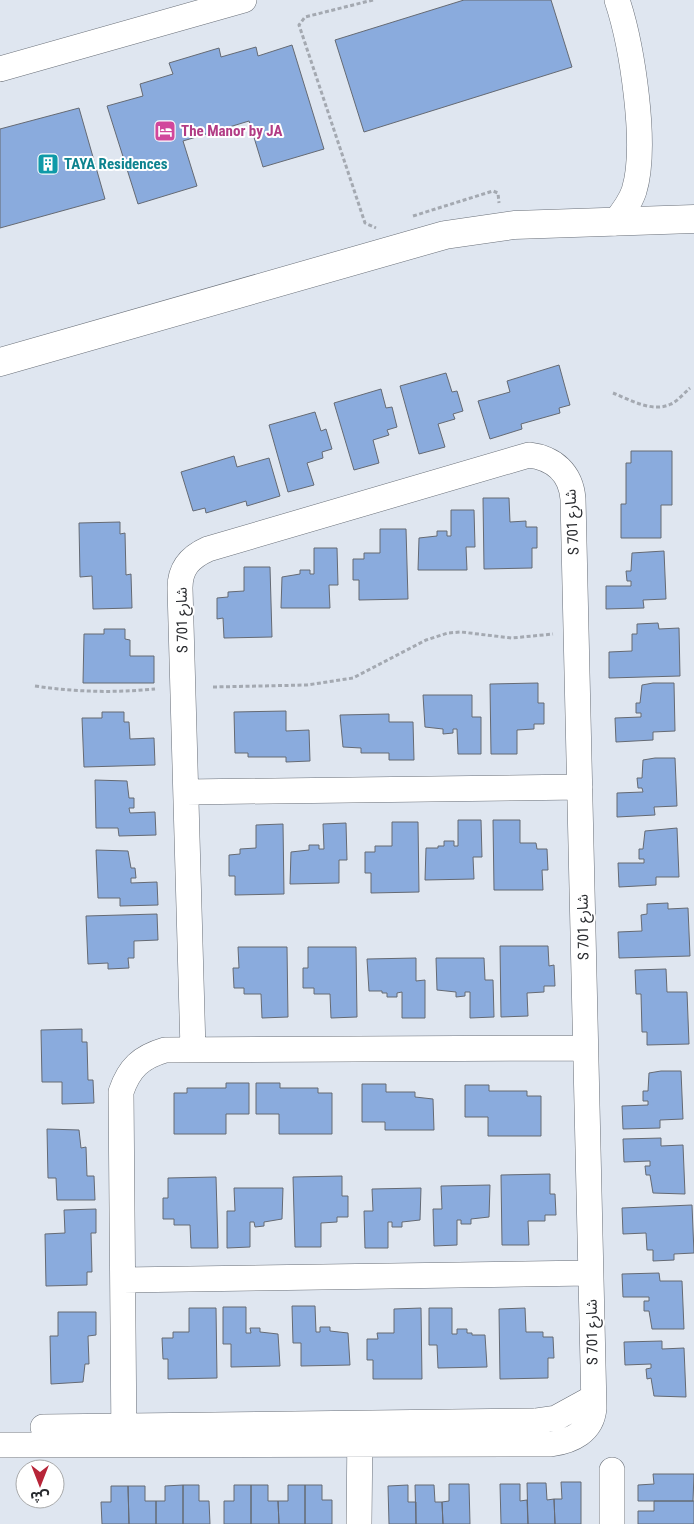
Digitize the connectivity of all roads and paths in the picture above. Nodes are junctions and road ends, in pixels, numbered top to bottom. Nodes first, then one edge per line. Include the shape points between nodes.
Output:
1 (244, 0) edge
2 (373, 0) edge
3 (617, 0) edge
4 (0, 69) edge
5 (412, 216) dead end
6 (694, 219) edge
7 (614, 223) junction
8 (385, 225) dead end
9 (499, 227) junction
10 (0, 362) edge
11 (690, 388) dead end
12 (613, 392) dead end
13 (576, 633) junction
14 (34, 686) dead end
15 (212, 687) dead end
16 (155, 689) dead end
17 (580, 787) junction
18 (186, 792) junction
19 (585, 1048) junction
20 (192, 1050) junction
21 (590, 1273) junction
22 (123, 1280) junction
23 (0, 1428) edge
24 (124, 1434) junction
25 (360, 1434) junction
26 (0, 1445) edge
27 (612, 1470) dead end
28 (359, 1524) edge
29 (612, 1524) edge

1 - 4 street
2 - 8 path via 305,17 299,25 365,222 376,228
3 - 7 street via 629,46 639,133 638,177 634,192 628,206
5 - 9 path via 493,191 498,193
6 - 7 street
7 - 9 street
9 - 10 street via 445,235
11 - 12 path via 671,405 657,406 641,405
13 - 15 path via 512,638 448,632 413,646 353,678 307,685
13 - 17 street, S 701 شارع
13 - 18 street, S 701 شارع via 572,491 561,469 538,456 529,455 208,549 191,559 180,580
14 - 16 path via 72,692 112,693
17 - 18 street
17 - 19 street, S 701 شارع
18 - 20 street, S 701 شارع
19 - 20 street
19 - 21 street, S 701 شارع
20 - 22 street via 165,1050 149,1054 131,1070 121,1092
21 - 22 street
21 - 25 street, S 701 شارع via 593,1413 589,1424 579,1435 551,1444
22 - 24 street
23 - 24 street
24 - 25 street, S 701 شارع
24 - 26 street
25 - 28 street
27 - 29 street

